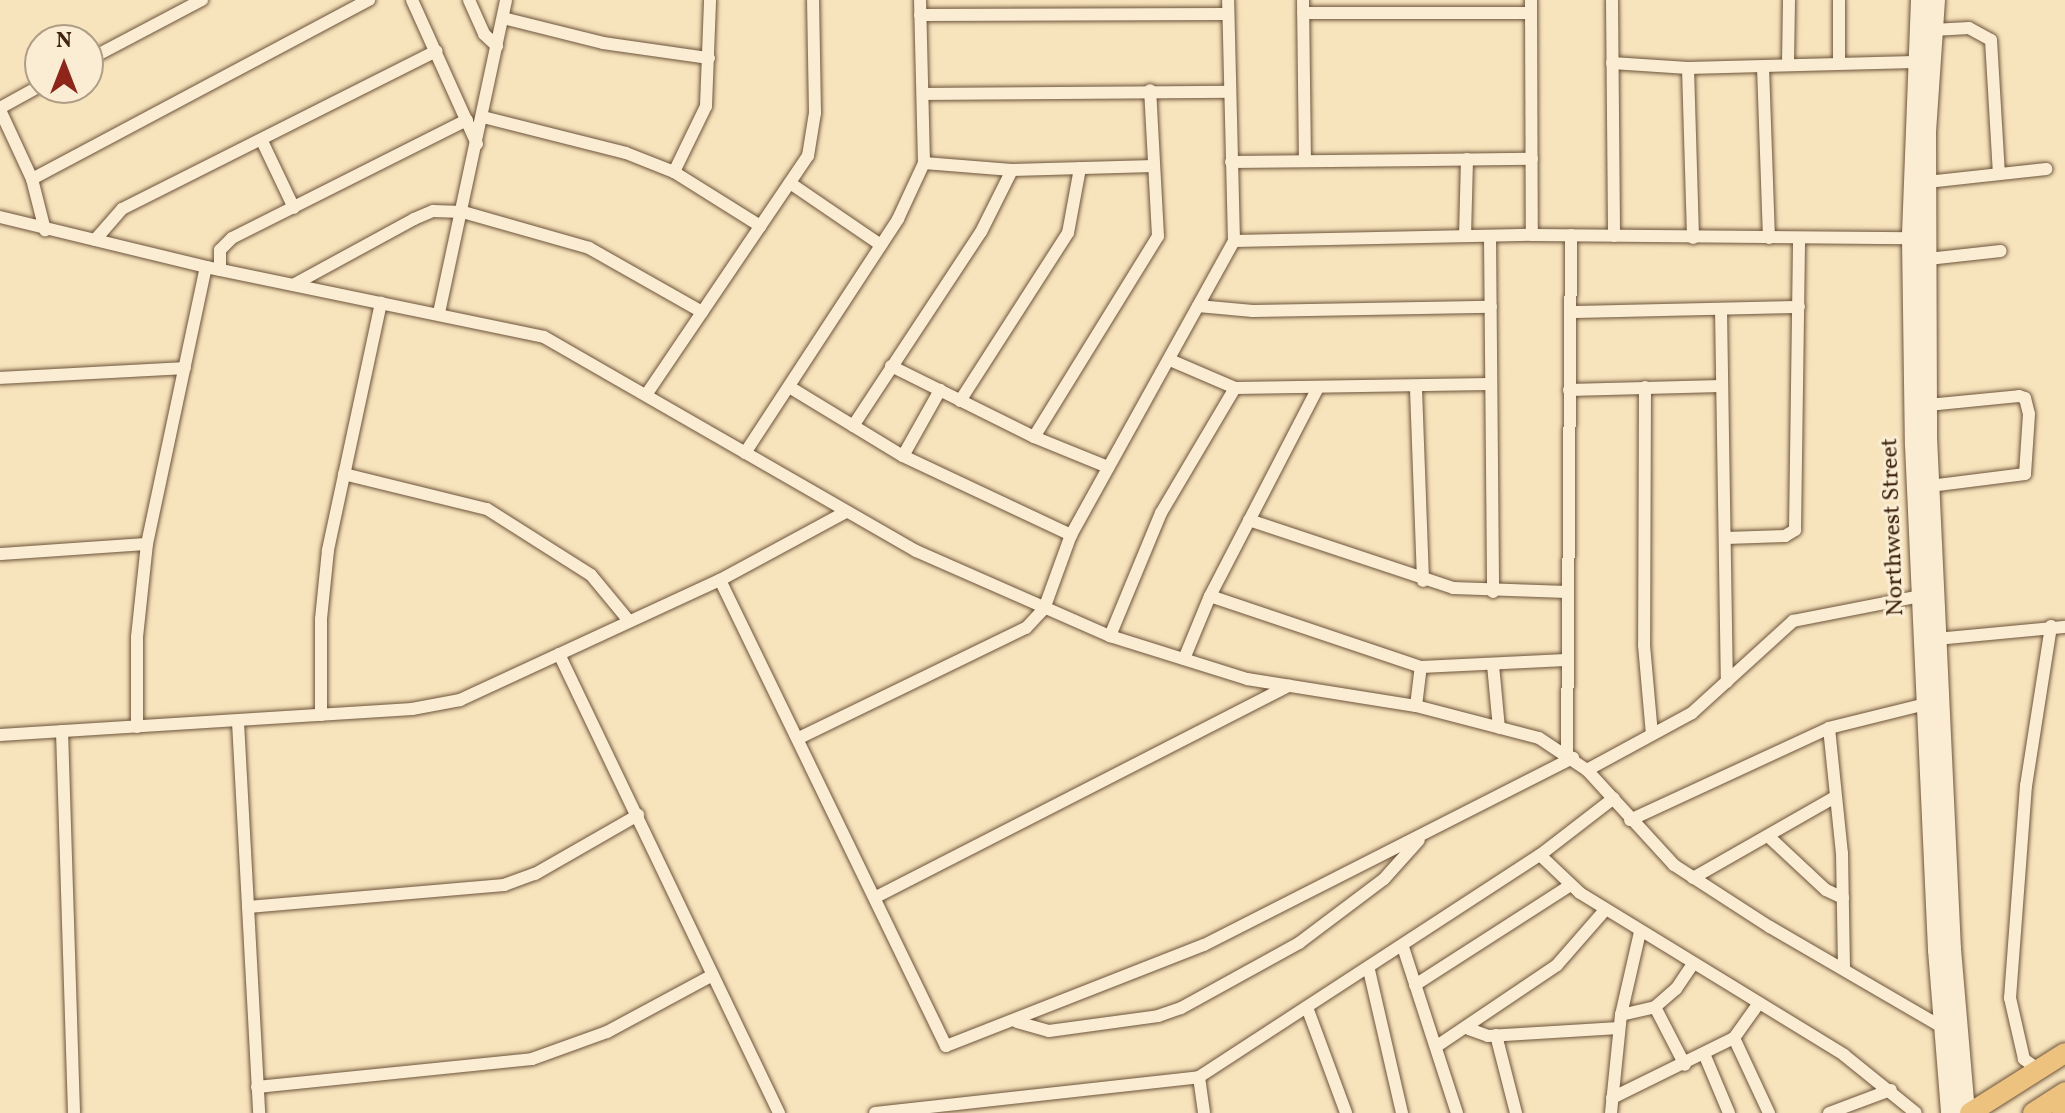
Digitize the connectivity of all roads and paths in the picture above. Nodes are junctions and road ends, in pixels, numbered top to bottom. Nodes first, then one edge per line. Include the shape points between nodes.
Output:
1 (202, 0) edge
2 (369, 0) edge
3 (412, 0) edge
4 (469, 0) edge
5 (506, 0) edge
6 (710, 0) edge
7 (813, 0) edge
8 (920, 0) edge
9 (1228, 0) edge
10 (1612, 0) edge
11 (1789, 0) edge
12 (1839, 0) edge
13 (1920, 0) edge
14 (1936, 0) edge
15 (1303, 6) edge
16 (1531, 6) edge
17 (1002, 7) edge
18 (1227, 14) junction
19 (920, 15) junction
20 (503, 18) junction
21 (1933, 30) junction
22 (497, 46) junction
23 (436, 51) junction
24 (104, 52) edge
25 (709, 58) junction
26 (1839, 62) junction
27 (1914, 62) junction
28 (1612, 63) junction
29 (1788, 64) junction
30 (1763, 67) junction
31 (1688, 68) junction
32 (1150, 90) junction
33 (1229, 92) junction
34 (924, 94) junction
35 (24, 95) edge
36 (0, 109) edge
37 (483, 117) junction
38 (467, 120) junction
39 (262, 141) junction
40 (477, 144) junction
41 (1305, 159) junction
42 (1467, 159) junction
43 (1532, 159) junction
44 (1231, 162) junction
45 (924, 163) junction
46 (1154, 166) junction
47 (1080, 168) junction
48 (2046, 169) dead end
49 (1012, 170) junction
50 (674, 172) junction
51 (1999, 174) junction
52 (32, 179) junction
53 (1927, 182) junction
54 (790, 183) junction
55 (294, 208) junction
56 (463, 212) junction
57 (0, 217) edge
58 (760, 226) junction
59 (45, 230) junction
60 (1532, 235) junction
61 (1571, 235) junction
62 (1465, 236) junction
63 (1490, 236) junction
64 (1614, 236) junction
65 (1693, 238) junction
66 (1769, 238) junction
67 (1911, 238) junction
68 (1799, 239) junction
69 (95, 240) junction
70 (1234, 241) junction
71 (881, 245) junction
72 (2001, 251) dead end
73 (1928, 259) junction
74 (206, 267) junction
75 (220, 270) junction
76 (293, 285) junction
77 (381, 303) junction
78 (1198, 306) junction
79 (1491, 307) junction
80 (1799, 307) junction
81 (1721, 309) junction
82 (702, 312) junction
83 (1571, 312) junction
84 (439, 313) junction
85 (1170, 360) junction
86 (891, 366) junction
87 (185, 368) junction
88 (0, 378) edge
89 (1489, 384) junction
90 (1721, 386) junction
91 (1645, 387) junction
92 (791, 388) junction
93 (1235, 388) junction
94 (1416, 389) junction
95 (940, 390) junction
96 (1317, 390) junction
97 (1569, 390) junction
98 (646, 395) junction
99 (960, 401) junction
100 (1928, 405) junction
101 (853, 426) junction
102 (1034, 437) junction
103 (745, 453) junction
104 (903, 456) junction
105 (1108, 467) junction
106 (344, 474) junction
107 (1930, 486) junction
108 (846, 512) junction
109 (1249, 520) junction
110 (1071, 535) junction
111 (1726, 538) junction
112 (147, 544) junction
113 (0, 554) edge
114 (720, 580) junction
115 (1423, 581) junction
116 (1493, 592) junction
117 (1567, 592) junction
118 (1210, 596) junction
119 (1921, 596) junction
120 (1044, 609) junction
121 (629, 621) junction
122 (2051, 626) junction
123 (2065, 627) edge
124 (1110, 636) junction
125 (1937, 639) junction
126 (559, 654) junction
127 (1184, 659) junction
128 (1566, 660) junction
129 (1493, 665) junction
130 (1421, 667) junction
131 (1727, 682) junction
132 (1289, 686) junction
133 (1926, 704) junction
134 (1416, 706) junction
135 (321, 715) junction
136 (238, 722) junction
137 (137, 727) junction
138 (1499, 728) junction
139 (1829, 728) junction
140 (62, 731) junction
141 (1652, 734) junction
142 (0, 735) edge
143 (799, 738) junction
144 (1570, 756) junction
145 (1587, 770) junction
146 (1835, 797) junction
147 (1614, 798) junction
148 (638, 815) junction
149 (1630, 820) junction
150 (1424, 834) junction
151 (1768, 836) junction
152 (1540, 855) junction
153 (1693, 878) junction
154 (1571, 885) junction
155 (876, 897) junction
156 (1843, 898) junction
157 (248, 907) junction
158 (1605, 910) junction
159 (1640, 932) junction
160 (1403, 947) junction
161 (1693, 964) junction
162 (1844, 968) junction
163 (1369, 970) junction
164 (713, 975) junction
165 (1415, 985) junction
166 (1759, 1003) junction
167 (1655, 1007) junction
168 (1308, 1010) junction
169 (1015, 1021) junction
170 (1620, 1022) junction
171 (1469, 1029) junction
172 (1947, 1030) junction
173 (1496, 1035) junction
174 (1734, 1038) junction
175 (1437, 1046) junction
176 (1955, 1051) junction
177 (2065, 1053) edge
178 (1705, 1056) junction
179 (1685, 1065) junction
180 (2065, 1067) edge
181 (2039, 1070) junction
182 (1199, 1077) junction
183 (257, 1087) junction
184 (1891, 1090) junction
185 (2065, 1092) edge
186 (1612, 1098) junction
187 (74, 1113) edge
188 (259, 1113) edge
189 (779, 1113) edge
190 (875, 1113) edge
191 (1204, 1113) edge
192 (1346, 1113) edge
193 (1402, 1113) edge
194 (1457, 1113) edge
195 (1516, 1113) edge
196 (1611, 1113) edge
197 (1729, 1113) edge
198 (1769, 1113) edge
199 (1829, 1113) edge
200 (1916, 1113) edge
201 (1950, 1113) edge
202 (1968, 1113) edge
203 (1993, 1113) edge
204 (2033, 1113) edge

1 - 24 street
2 - 52 street
3 - 23 street
4 - 22 street via 484,34
5 - 20 street
6 - 25 street
7 - 54 street via 813,137 808,156
8 - 19 street
9 - 18 street
10 - 28 street
11 - 29 street
12 - 26 street
13 - 27 main road, Northwest Street
14 - 21 main road, Northwest Street
15 - 16 street
15 - 41 street
16 - 43 street
17 - 18 street
17 - 19 street
18 - 33 street
19 - 34 street
20 - 22 street
20 - 25 street via 603,43
21 - 51 street via 1969,28 1991,40
21 - 53 main road, Northwest Street
22 - 37 street
23 - 38 street
23 - 39 street
25 - 50 street via 702,118
26 - 27 street
26 - 29 street
27 - 67 main road, Northwest Street
28 - 31 street
28 - 64 street
29 - 30 street
30 - 31 street
30 - 66 street
31 - 65 street
32 - 33 street
32 - 34 street
32 - 46 street
33 - 44 street
34 - 45 street
35 - 36 street
36 - 52 street
37 - 40 street
37 - 50 street via 609,147
38 - 40 street
38 - 55 street
39 - 55 street
39 - 69 street via 122,209
40 - 56 street
41 - 42 street
41 - 44 street
42 - 43 street
42 - 62 street
43 - 60 street
44 - 70 street
45 - 49 street
45 - 71 street
46 - 47 street
46 - 102 street via 1158,236
47 - 49 street
47 - 99 street via 1068,233
48 - 51 street
49 - 86 street via 981,232
50 - 58 street
51 - 53 street
52 - 59 street
53 - 73 main road, Northwest Street
54 - 58 street
54 - 71 street
55 - 75 street via 224,245
56 - 76 street via 433,211 414,219
56 - 82 street via 589,248
56 - 84 street
57 - 59 street
58 - 82 street
59 - 69 street
60 - 61 street
60 - 63 street
61 - 64 street
61 - 83 street
62 - 63 street
62 - 70 street
63 - 79 street
64 - 65 street
65 - 66 street
66 - 68 street
67 - 68 street
67 - 119 main road, Northwest Street
68 - 80 street
69 - 74 street
70 - 78 street
71 - 92 street
72 - 73 street
73 - 100 main road, Northwest Street
74 - 75 street
74 - 87 street
75 - 76 street
76 - 77 street
77 - 84 street
77 - 106 street
78 - 79 street via 1253,311
78 - 85 street
79 - 89 street
80 - 81 street
80 - 111 street via 1795,530 1785,536
81 - 83 street
81 - 90 street
82 - 98 street
83 - 97 street
84 - 98 street via 562,343
85 - 93 street
85 - 105 street
86 - 95 street
86 - 101 street
87 - 88 street
87 - 112 street
89 - 94 street
89 - 116 street
90 - 91 street
90 - 111 street
91 - 97 street
91 - 141 street via 1644,658
92 - 101 street
92 - 103 street
93 - 96 street
93 - 124 street via 1161,513
94 - 96 street
94 - 115 street
95 - 99 street
95 - 104 street
96 - 109 street
97 - 117 street
98 - 103 street
99 - 102 street
100 - 107 main road, Northwest Street
100 - 107 street via 2019,396 2025,398 2029,414 2025,474
101 - 104 street
102 - 105 street
103 - 108 street
104 - 110 street
105 - 110 street
106 - 121 street via 487,509 591,575
106 - 135 street via 321,619
107 - 125 main road, Northwest Street
108 - 114 street
108 - 120 street via 916,551
109 - 115 street
109 - 118 street
110 - 120 street
111 - 131 street
112 - 113 street
112 - 137 street via 137,637
114 - 121 street
114 - 143 street
115 - 116 street
116 - 117 street
117 - 128 street
118 - 127 street
118 - 130 street
119 - 131 street via 1793,621
119 - 133 main road, Northwest Street
120 - 124 street
120 - 143 street via 1026,628
121 - 126 street
122 - 123 street
122 - 125 street
122 - 181 street via 2026,786 2010,998 2024,1059
124 - 127 street
125 - 176 main road, Northwest Street
126 - 135 street via 460,700
126 - 148 street
127 - 132 street
128 - 129 street
128 - 144 street
129 - 130 street
129 - 138 street
130 - 134 street
131 - 141 street via 1692,713
132 - 134 street
132 - 155 street
133 - 139 street
133 - 172 main road, Northwest Street via 1937,950
134 - 138 street
135 - 136 street
136 - 137 street
136 - 157 street
137 - 140 street
138 - 144 street via 1539,738
139 - 146 street
139 - 149 street
140 - 142 street
140 - 187 street
141 - 145 street
143 - 155 street
144 - 145 street
144 - 150 street
145 - 147 street
146 - 151 street
146 - 156 street
147 - 149 street
147 - 152 street
148 - 157 street via 535,874 504,885
148 - 164 street
149 - 153 street
150 - 169 street via 1204,945
150 - 169 street via 1384,879 1299,943 1181,1008 1049,1031
151 - 153 street
151 - 156 street via 1826,890
152 - 154 street
152 - 160 street
153 - 162 street
154 - 158 street
154 - 165 street
155 - 169 street via 946,1046
156 - 162 street
157 - 183 street
158 - 159 street
158 - 171 street via 1557,965
159 - 161 street
159 - 170 street
160 - 163 street
160 - 165 street
161 - 166 street
161 - 167 street
162 - 172 street
163 - 168 street
163 - 193 street
164 - 183 street via 607,1032 532,1059
164 - 189 street
165 - 175 street
166 - 174 street
166 - 184 street
167 - 170 street
167 - 179 street
168 - 182 street
168 - 192 street
170 - 173 street
170 - 186 street
171 - 173 street
171 - 175 street
172 - 176 main road, Northwest Street
173 - 195 street
174 - 178 street
174 - 198 street
175 - 194 street
176 - 201 main road
176 - 202 main road
177 - 181 main road
178 - 179 street
178 - 197 street
179 - 186 street
180 - 203 main road
181 - 202 main road
182 - 190 street
182 - 191 street
183 - 188 street
184 - 199 street
184 - 200 street
185 - 204 main road
186 - 196 street

